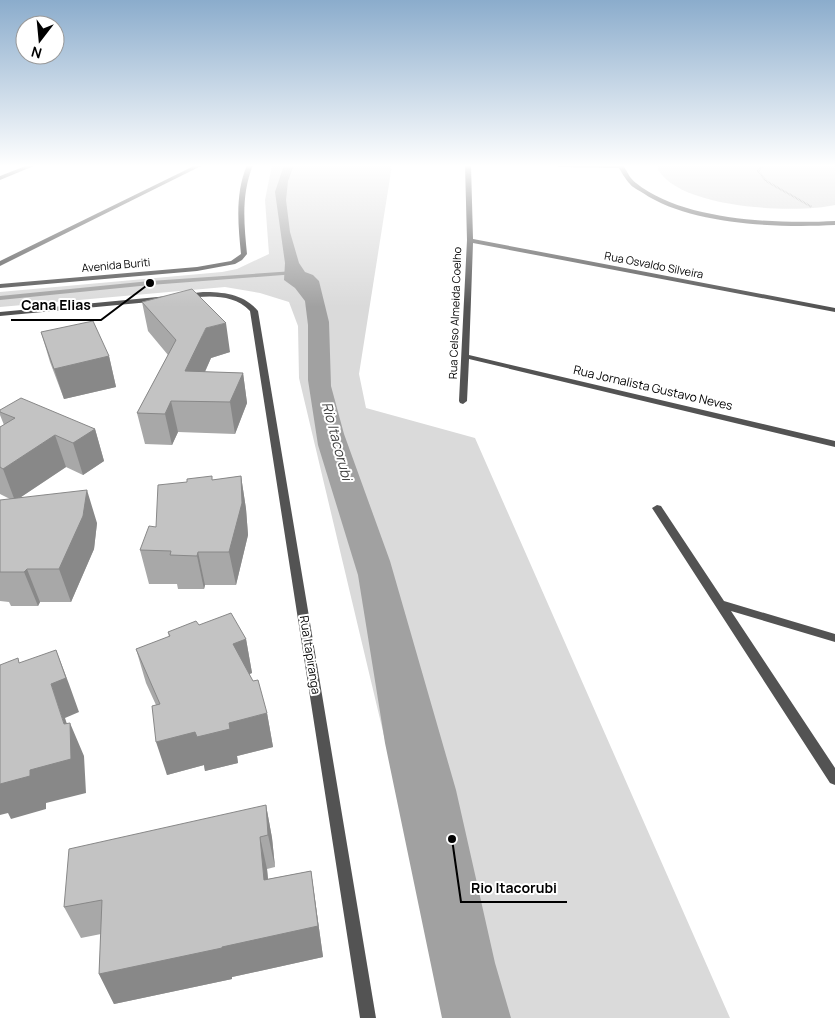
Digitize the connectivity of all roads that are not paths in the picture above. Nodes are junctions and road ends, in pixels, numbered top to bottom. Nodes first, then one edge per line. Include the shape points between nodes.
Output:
1 (104, 213) edge
2 (241, 213) edge
3 (469, 213) edge
4 (697, 213) edge
5 (835, 223) edge
6 (823, 224) junction
7 (835, 232) edge
8 (470, 240) junction
9 (0, 264) edge
10 (0, 286) edge
11 (835, 310) edge
12 (0, 314) edge
13 (465, 356) junction
14 (463, 401) dead end
15 (835, 444) edge
16 (657, 508) dead end
17 (720, 604) junction
18 (835, 638) edge
19 (835, 779) edge
20 (368, 1018) edge

1 - 9 street
2 - 10 street, Avenida Buriti via 244,254 233,263
3 - 8 street, Rua Celso Almeida Coelho
4 - 6 street via 784,225
5 - 6 street
6 - 7 street
8 - 11 street, Rua Osvaldo Silveira
8 - 13 street, Rua Celso Almeida Coelho
12 - 20 street, Rua Itapiranga via 211,295 240,298 254,311
13 - 14 street, Rua Celso Almeida Coelho
13 - 15 street, Rua Jornalista Gustavo Neves
16 - 17 street
17 - 18 street
17 - 19 street

